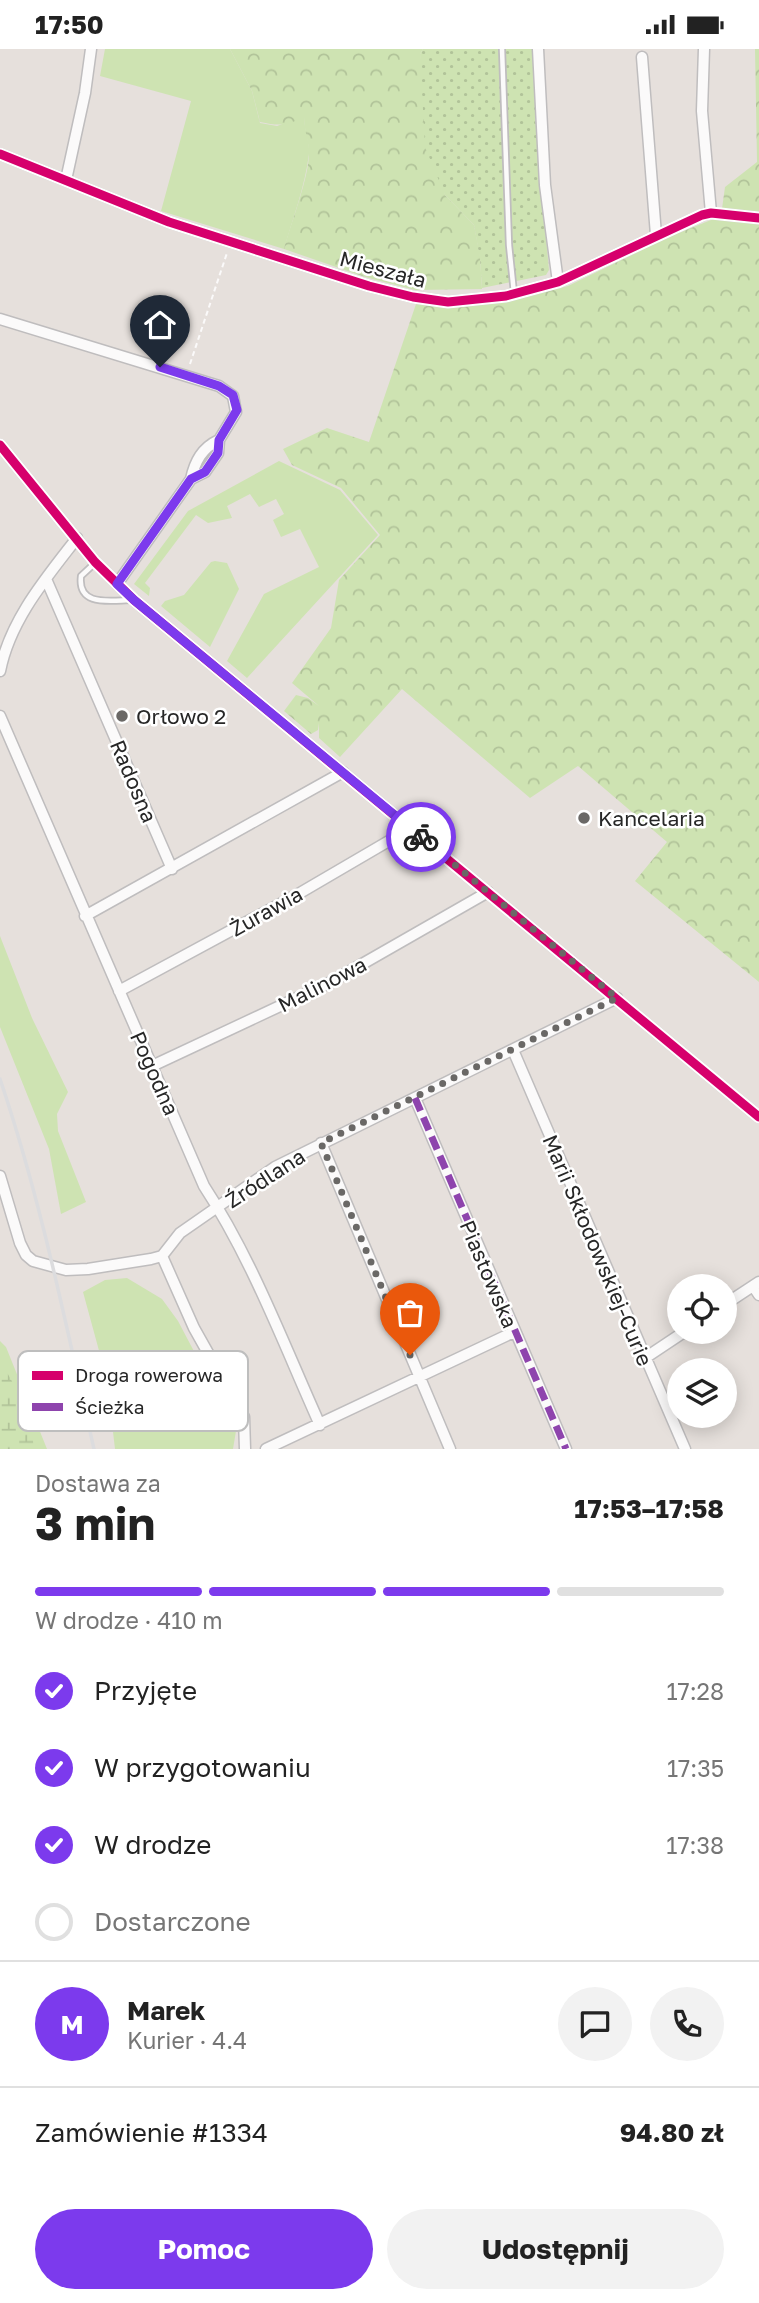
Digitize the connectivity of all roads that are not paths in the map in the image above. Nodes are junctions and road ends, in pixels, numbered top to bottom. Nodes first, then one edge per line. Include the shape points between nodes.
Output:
1 (91, 49) edge
2 (502, 49) edge
3 (538, 49) edge
4 (704, 49) edge
5 (642, 57) dead end
6 (0, 155) edge
7 (66, 180) junction
8 (711, 213) junction
9 (759, 218) edge
10 (656, 235) junction
11 (558, 282) junction
12 (514, 295) junction
13 (0, 319) edge
14 (0, 445) edge
15 (77, 538) junction
16 (95, 562) junction
17 (46, 579) junction
18 (117, 584) junction
19 (134, 600) junction
20 (1, 655) edge
21 (0, 671) edge
22 (0, 716) edge
23 (342, 772) junction
24 (411, 828) junction
25 (172, 869) junction
26 (488, 892) junction
27 (85, 916) junction
28 (119, 991) junction
29 (617, 998) junction
30 (513, 1050) junction
31 (152, 1066) junction
32 (415, 1098) junction
33 (759, 1117) edge
34 (321, 1143) junction
35 (0, 1177) edge
36 (2, 1188) edge
37 (218, 1207) junction
38 (162, 1256) junction
39 (757, 1287) edge
40 (737, 1298) edge
41 (514, 1332) junction
42 (667, 1343) edge
43 (208, 1351) edge
44 (645, 1358) junction
45 (420, 1378) junction
46 (320, 1425) junction
47 (244, 1431) edge
48 (245, 1449) edge
49 (266, 1449) edge
50 (450, 1449) edge
51 (566, 1449) edge
52 (685, 1449) edge

1 - 7 street
2 - 12 lane
3 - 11 street via 545,185
4 - 8 street via 702,111
5 - 10 street
6 - 7 street, Mieszała
7 - 12 street, Mieszała via 169,222 369,286 448,302
8 - 9 street, Mieszała
8 - 10 street, Mieszała
10 - 11 street, Mieszała
11 - 12 street, Mieszała
13 - 18 street via 186,375 233,395 236,412 219,440 208,445 194,464 191,479
14 - 15 street
15 - 16 street
15 - 17 street
16 - 18 street
16 - 19 lane via 80,576 85,595 98,600
17 - 20 street
17 - 25 street, Radosna
18 - 19 street
19 - 23 street
20 - 21 street
22 - 27 street, Pogodna
23 - 24 street
23 - 25 street
24 - 26 street
24 - 28 street, Żurawia
25 - 27 street
26 - 29 street
26 - 31 street, Malinowa via 329,983
27 - 28 street, Pogodna
28 - 31 street, Pogodna
29 - 30 street, Źródlana
29 - 33 street
30 - 32 street, Źródlana
30 - 44 street, Marii Skłodowskiej-Curie
31 - 37 street, Pogodna via 204,1186
32 - 34 street, Źródlana
32 - 41 street, Piastowska
34 - 37 street, Źródlana via 275,1167
34 - 45 street
35 - 36 street
36 - 38 street via 20,1243 33,1261 66,1270
37 - 38 street, Źródlana via 180,1233
37 - 46 street, Pogodna
38 - 43 street
39 - 40 street
41 - 45 street
41 - 51 street, Piastowska
42 - 44 street
44 - 52 street, Marii Skłodowskiej-Curie
45 - 46 street
45 - 50 street
46 - 49 street
47 - 48 street

